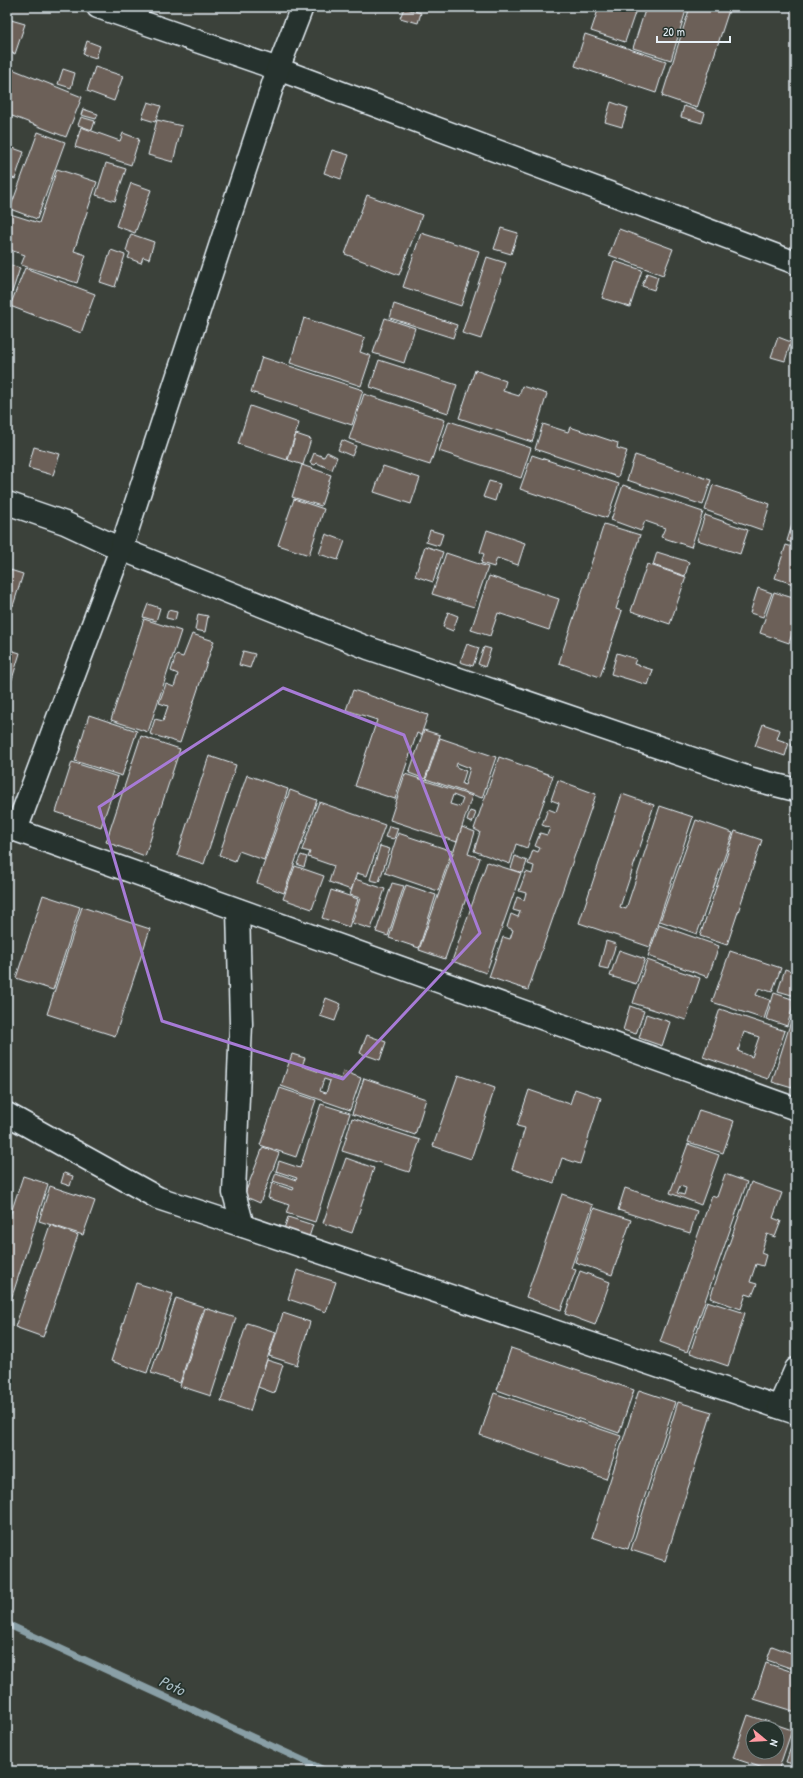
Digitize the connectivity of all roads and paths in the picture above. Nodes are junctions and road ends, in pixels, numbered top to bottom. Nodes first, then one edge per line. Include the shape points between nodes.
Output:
1 (98, 7) edge
2 (302, 7) edge
3 (278, 69) junction
4 (796, 262) edge
5 (7, 502) edge
6 (121, 549) junction
7 (796, 790) edge
8 (11, 829) edge
9 (238, 910) junction
10 (796, 1109) edge
11 (7, 1114) edge
12 (243, 1226) junction
13 (796, 1369) edge
14 (787, 1410) edge

1 - 3 street
2 - 3 street
3 - 4 street
3 - 6 street
5 - 6 street via 65,523
6 - 7 street via 368,648 752,779
6 - 8 street
8 - 9 street
9 - 10 street
9 - 12 street via 241,1024 234,1193
11 - 12 street via 158,1198
12 - 14 street
13 - 14 street

